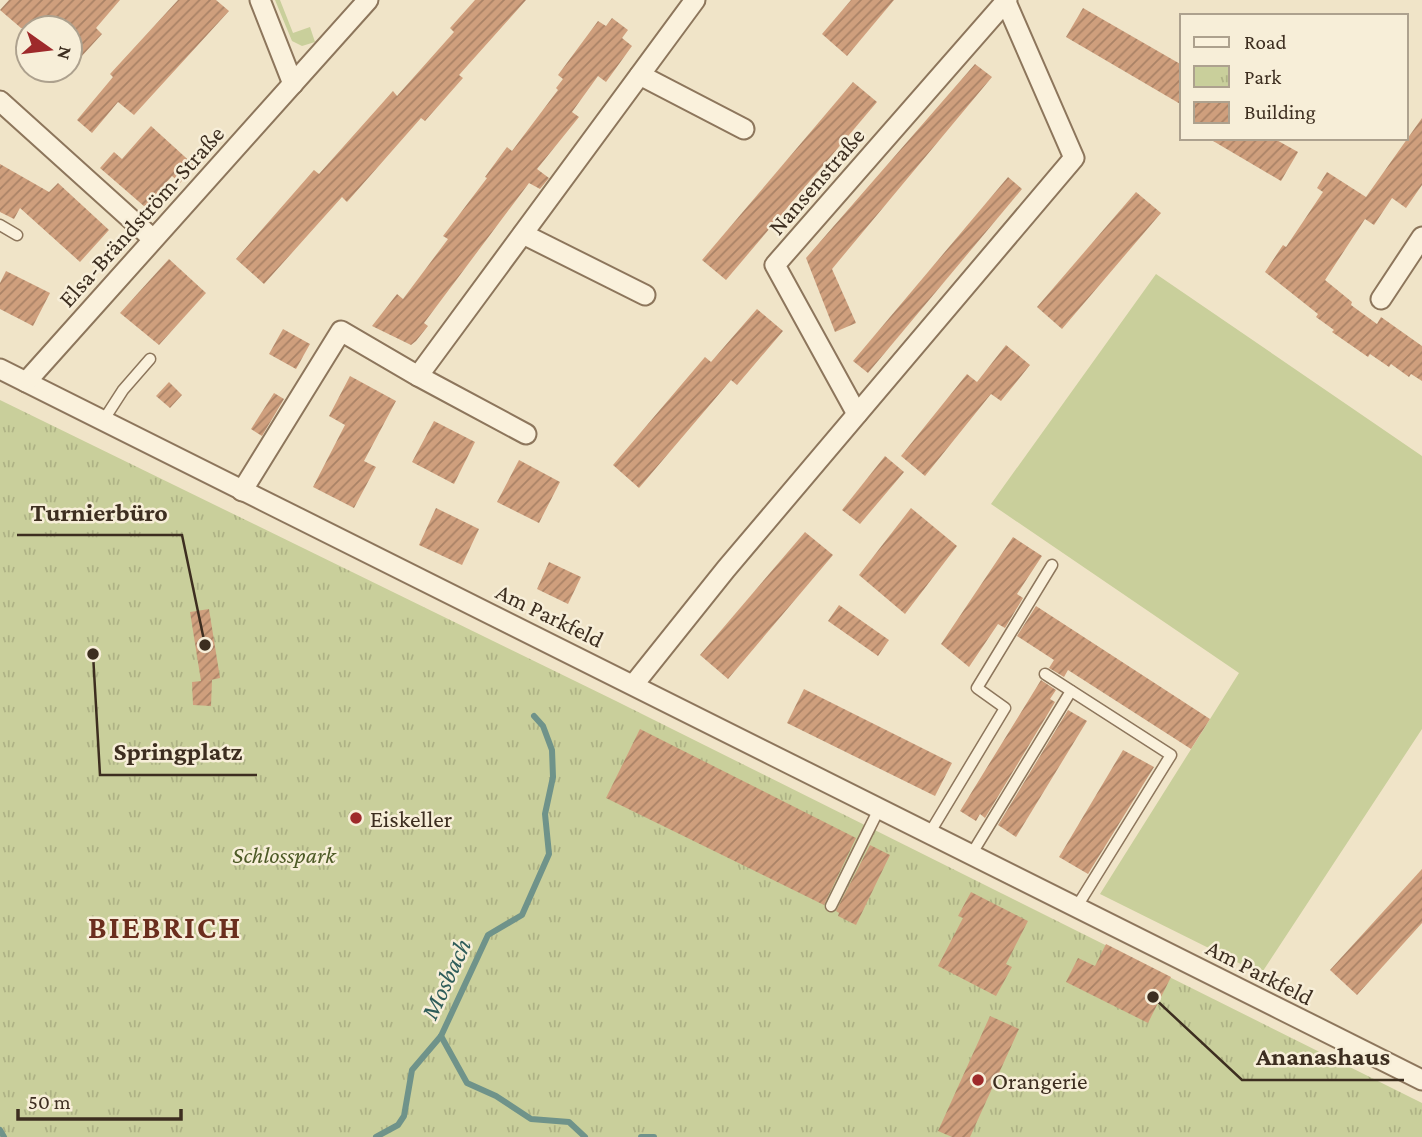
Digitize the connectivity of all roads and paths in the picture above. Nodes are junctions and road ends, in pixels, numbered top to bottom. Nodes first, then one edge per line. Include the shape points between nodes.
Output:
1 (260, 0) edge
2 (368, 0) edge
3 (695, 0) edge
4 (1006, 1) edge
5 (640, 75) junction
6 (293, 84) junction
7 (0, 101) edge
8 (744, 129) dead end
9 (0, 225) edge
10 (523, 233) junction
11 (17, 235) dead end
12 (1422, 237) edge
13 (153, 239) junction
14 (645, 295) dead end
15 (1381, 299) dead end
16 (150, 359) dead end
17 (0, 369) edge
18 (418, 376) junction
19 (26, 382) junction
20 (857, 414) junction
21 (103, 421) junction
22 (526, 434) dead end
23 (242, 491) junction
24 (1052, 565) dead end
25 (1045, 674) dead end
26 (634, 684) junction
27 (1072, 691) junction
28 (879, 809) junction
29 (929, 834) junction
30 (971, 855) junction
31 (831, 906) dead end
32 (1076, 908) junction
33 (1422, 1080) edge

1 - 6 street
2 - 6 street, Elsa-Brändström-Straße
3 - 5 street
4 - 20 street, Nansenstraße via 1074,158
4 - 20 street, Nansenstraße via 775,265
5 - 8 street
5 - 10 street
6 - 13 street, Elsa-Brändström-Straße
7 - 13 street
9 - 11 lane
10 - 14 street
10 - 18 street
12 - 15 street
13 - 19 street, Elsa-Brändström-Straße
16 - 21 lane
17 - 19 street, Am Parkfeld
18 - 22 street
18 - 23 street via 341,331
19 - 21 street, Am Parkfeld
20 - 26 street, Nansenstraße
21 - 23 street, Am Parkfeld
23 - 26 street, Am Parkfeld
24 - 29 lane via 977,688 1005,708
25 - 27 lane
26 - 28 street, Am Parkfeld
27 - 30 lane
27 - 32 lane via 1171,755
28 - 29 street, Am Parkfeld
28 - 31 lane
29 - 30 street, Am Parkfeld
30 - 32 street, Am Parkfeld
32 - 33 street, Am Parkfeld

